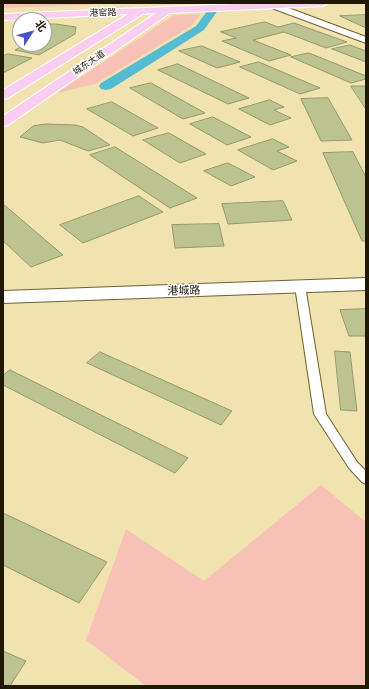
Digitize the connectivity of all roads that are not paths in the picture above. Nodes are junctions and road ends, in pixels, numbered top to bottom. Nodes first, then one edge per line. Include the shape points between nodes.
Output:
1 (323, 3) edge
2 (242, 4) edge
3 (272, 5) junction
4 (171, 6) edge
5 (147, 7) edge
6 (3, 14) edge
7 (3, 17) edge
8 (366, 40) edge
9 (3, 95) edge
10 (3, 122) edge
11 (366, 284) edge
12 (300, 286) junction
13 (3, 297) edge
14 (366, 479) edge

1 - 3 main road, 港窑路
2 - 3 main road, 港窑路
2 - 4 main road, 港窑路
3 - 8 street
4 - 5 main road, 港窑路
4 - 10 main road, 城东大道
5 - 6 main road, 港窑路
5 - 7 main road, 港窑路
5 - 9 main road, 城东大道
11 - 12 street, 港城路
12 - 13 street, 港城路
12 - 14 lane via 320,414 353,465

